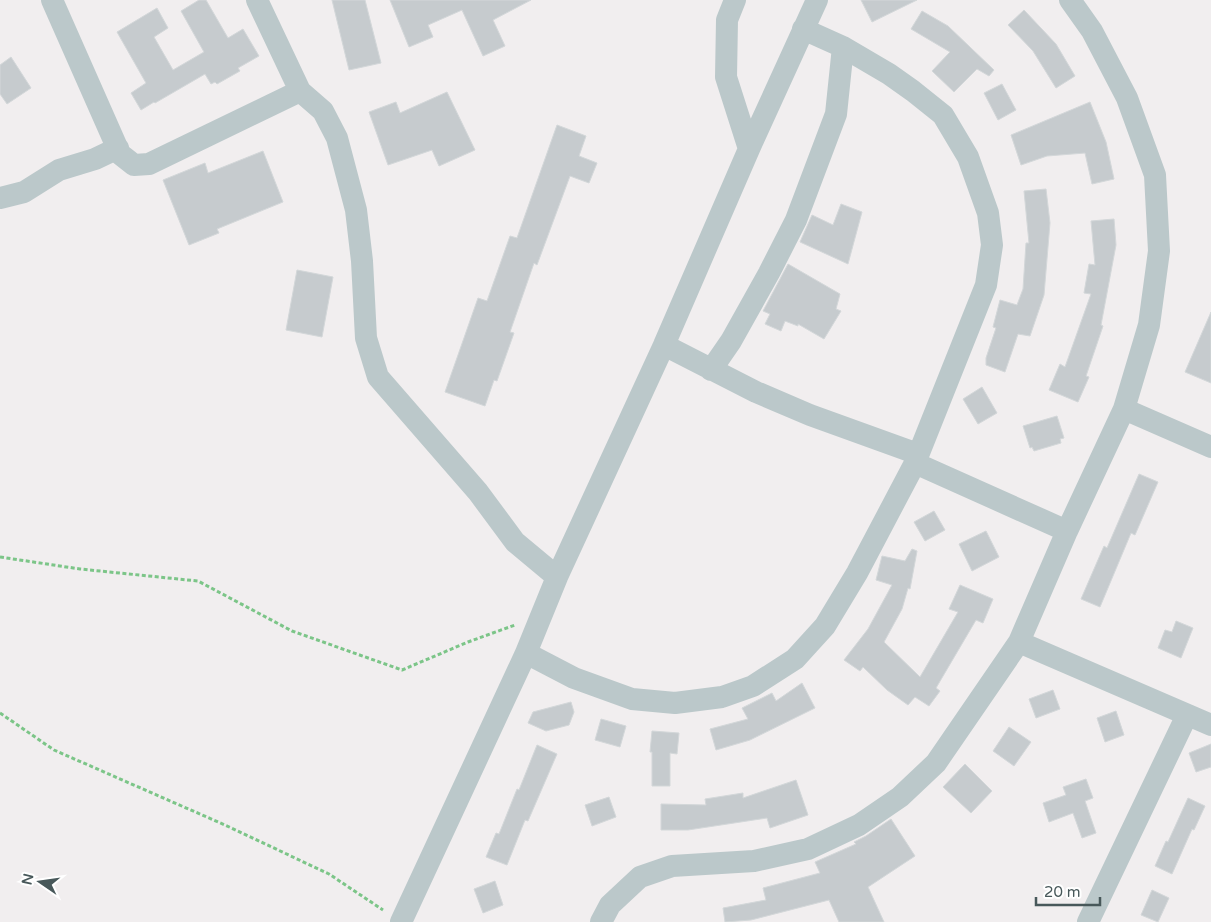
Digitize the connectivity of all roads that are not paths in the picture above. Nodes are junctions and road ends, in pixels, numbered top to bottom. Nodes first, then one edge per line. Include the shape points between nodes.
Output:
1 (52, 0) edge
2 (257, 0) edge
3 (735, 0) edge
4 (818, 0) edge
5 (1070, 0) edge
6 (803, 29) junction
7 (843, 47) junction
8 (300, 91) junction
9 (118, 148) junction
10 (749, 149) junction
11 (0, 198) edge
12 (664, 345) junction
13 (711, 370) junction
14 (1124, 409) junction
15 (1211, 447) edge
16 (916, 459) junction
17 (1067, 531) junction
18 (557, 577) junction
19 (1019, 642) junction
20 (526, 653) junction
21 (1187, 715) junction
22 (1211, 725) edge
23 (393, 917) edge
24 (601, 922) edge
25 (1088, 922) edge

1 - 9 street
2 - 8 street
3 - 10 street via 727,20 726,77
4 - 6 street
5 - 14 street via 1092,31 1127,98 1155,174 1159,251 1149,325
6 - 7 street
6 - 10 street
7 - 13 street via 836,114 796,220 736,332
7 - 16 street via 913,90 943,115 968,157 988,213 992,245 986,285
8 - 9 street via 149,164 134,165 120,154
8 - 18 street via 323,111 337,138 356,210 366,338 378,378 478,492 515,542
9 - 11 street via 96,159 59,170 24,192
10 - 12 street
12 - 13 street
12 - 18 street
13 - 16 street
14 - 15 street
14 - 17 street
16 - 17 street
16 - 20 street via 857,573 825,626 795,659 753,686 722,697 675,703 632,699 574,678
17 - 19 street
18 - 20 street
19 - 21 street
19 - 24 street via 936,763 900,797 859,825 808,849 754,861 672,866 640,877 610,905
20 - 23 street
21 - 22 street
21 - 25 street

